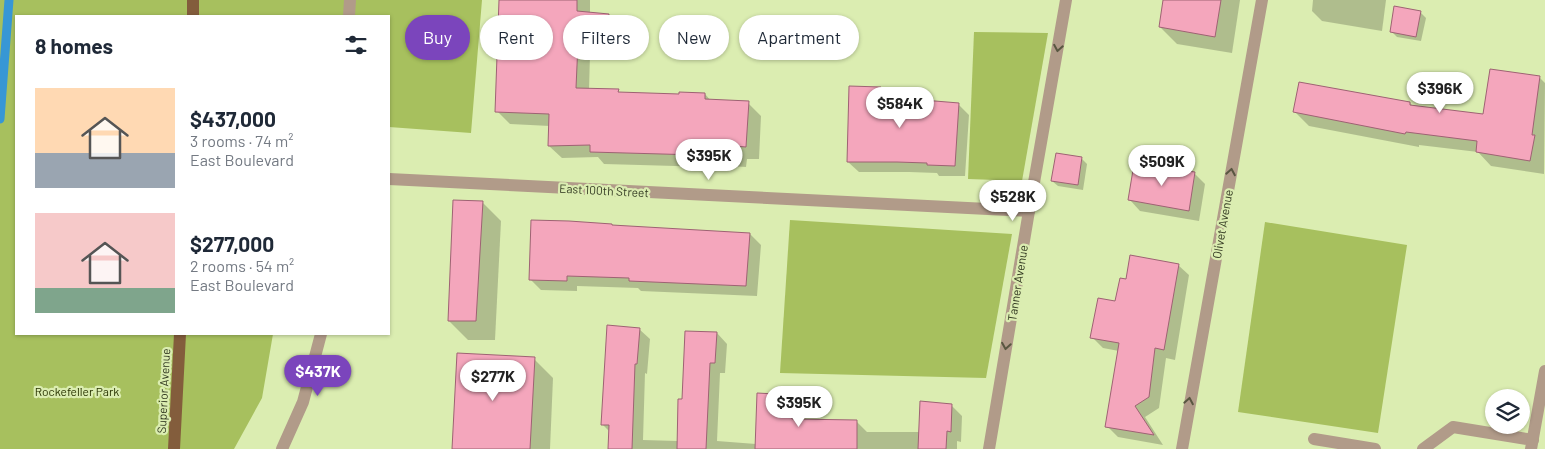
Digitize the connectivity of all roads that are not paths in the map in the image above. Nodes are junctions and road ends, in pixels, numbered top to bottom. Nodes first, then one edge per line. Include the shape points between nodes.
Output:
1 (193, 0) edge
2 (350, 0) edge
3 (1066, 0) edge
4 (1262, 0) edge
5 (192, 15) edge
6 (349, 15) edge
7 (390, 179) edge
8 (1029, 211) junction
9 (180, 335) edge
10 (321, 335) edge
11 (1545, 371) edge
12 (1314, 439) dead end
13 (1532, 444) edge
14 (174, 449) edge
15 (282, 449) edge
16 (989, 449) edge
17 (1182, 449) edge
18 (1375, 449) edge
19 (1424, 449) edge

1 - 5 main road
2 - 6 street
3 -> 8 street, Tanner Avenue
17 -> 4 street, Olivet Avenue
7 - 8 street, East 100th Street
8 -> 16 street, Tanner Avenue
9 - 14 main road, Superior Avenue
10 - 15 street via 302,402
11 - 13 street
12 - 18 street
13 - 19 street via 1453,427

